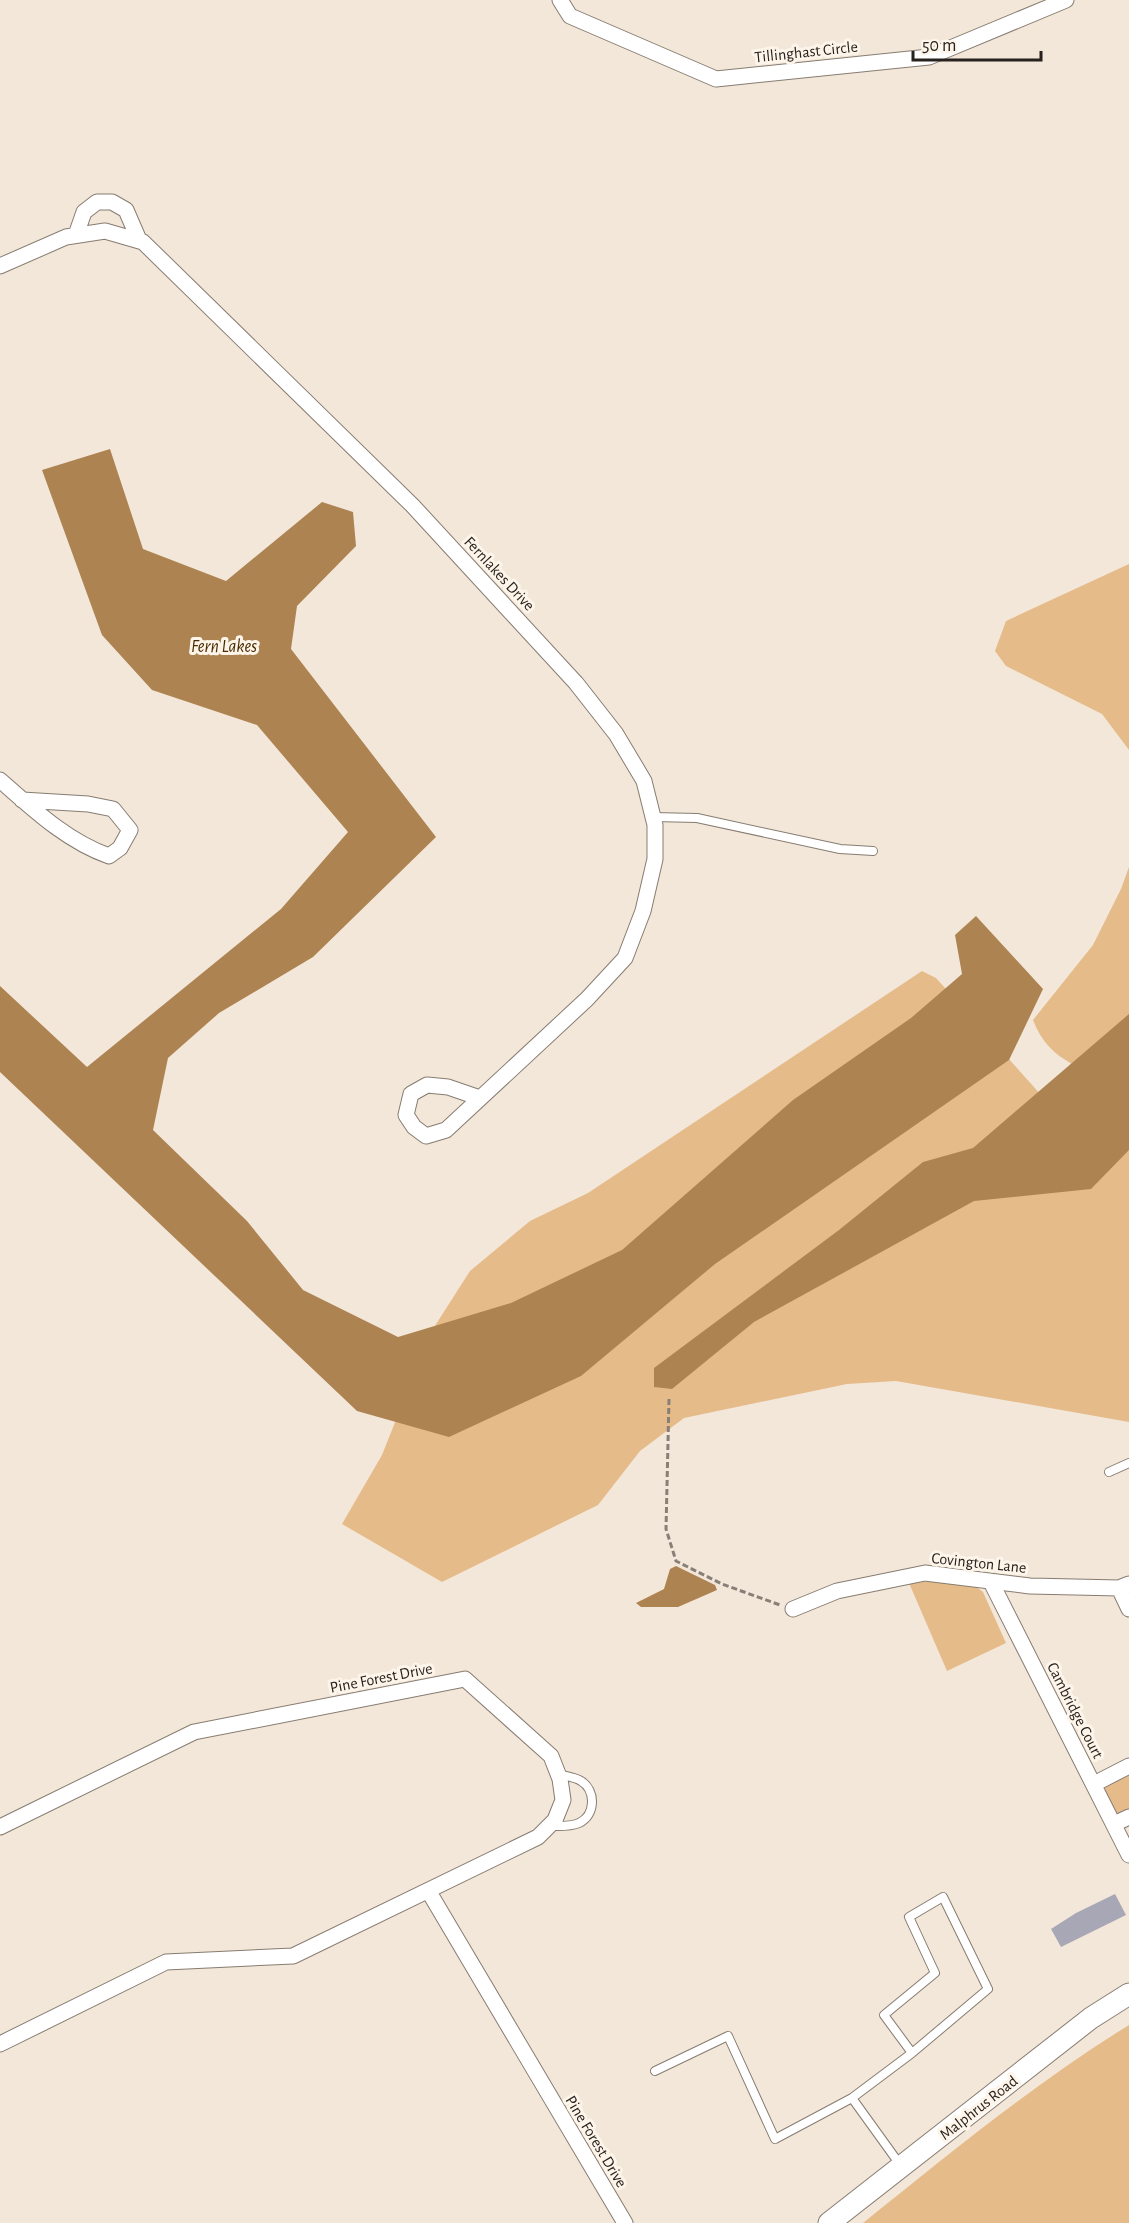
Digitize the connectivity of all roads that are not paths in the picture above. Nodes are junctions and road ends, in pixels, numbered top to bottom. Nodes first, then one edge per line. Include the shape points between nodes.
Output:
1 (560, 0) edge
2 (1066, 0) edge
3 (76, 235) junction
4 (140, 240) junction
5 (0, 266) edge
6 (0, 780) edge
7 (22, 800) junction
8 (653, 817) junction
9 (873, 851) dead end
10 (480, 1098) junction
11 (1129, 1463) edge
12 (1109, 1472) dead end
13 (991, 1582) junction
14 (1124, 1586) edge
15 (793, 1609) road end
16 (1129, 1609) edge
17 (1129, 1766) edge
18 (558, 1774) junction
19 (1094, 1784) junction
20 (1129, 1817) edge
21 (1114, 1824) junction
22 (549, 1826) junction
23 (0, 1827) edge
24 (1129, 1855) edge
25 (429, 1892) junction
26 (1129, 1994) edge
27 (0, 2044) edge
28 (912, 2053) junction
29 (655, 2071) dead end
30 (852, 2098) junction
31 (902, 2167) junction
32 (625, 2223) edge
33 (829, 2223) edge

1 - 2 street, Tillinghast Circle via 570,16 716,78 929,57
3 - 4 street, Fernlakes Drive via 105,231
3 - 4 street via 84,212 97,202 112,202 126,210
3 - 5 street, Fernlakes Drive
4 - 8 street, Fernlakes Drive via 412,505 576,683 616,734 644,781
6 - 7 street
7 - 7 street via 113,808 130,830 120,848 109,856 85,847
8 - 9 lane via 697,818 840,849
8 - 10 street, Fernlakes Drive via 655,859 643,911 625,958 587,999
10 - 10 street, Fernlakes Drive via 446,1130 426,1136 406,1115 411,1094 427,1085 448,1087
11 - 12 lane
13 - 14 street, Covington Lane
13 - 15 street, Covington Lane via 925,1573 837,1591
13 - 19 street, Cambridge Court
14 - 16 street
17 - 19 street
18 - 22 street, Pine Forest Drive via 563,1800
18 - 22 lane via 580,1780 589,1788 593,1799 591,1812 580,1822
18 - 23 street, Pine Forest Drive via 551,1756 465,1679 194,1732
19 - 21 street, Cambridge Court
20 - 21 street
21 - 24 street, Cambridge Court
22 - 25 street, Pine Forest Drive via 538,1838
25 - 27 street, Pine Forest Drive via 293,1956 166,1962
25 - 32 street, Pine Forest Drive
26 - 31 street, Malphrus Road via 1091,2018
28 - 28 lane via 988,1989 943,1897 909,1917 935,1973 884,2015
28 - 30 lane
29 - 30 lane via 728,2036 775,2139
30 - 31 lane
31 - 33 street, Malphrus Road

